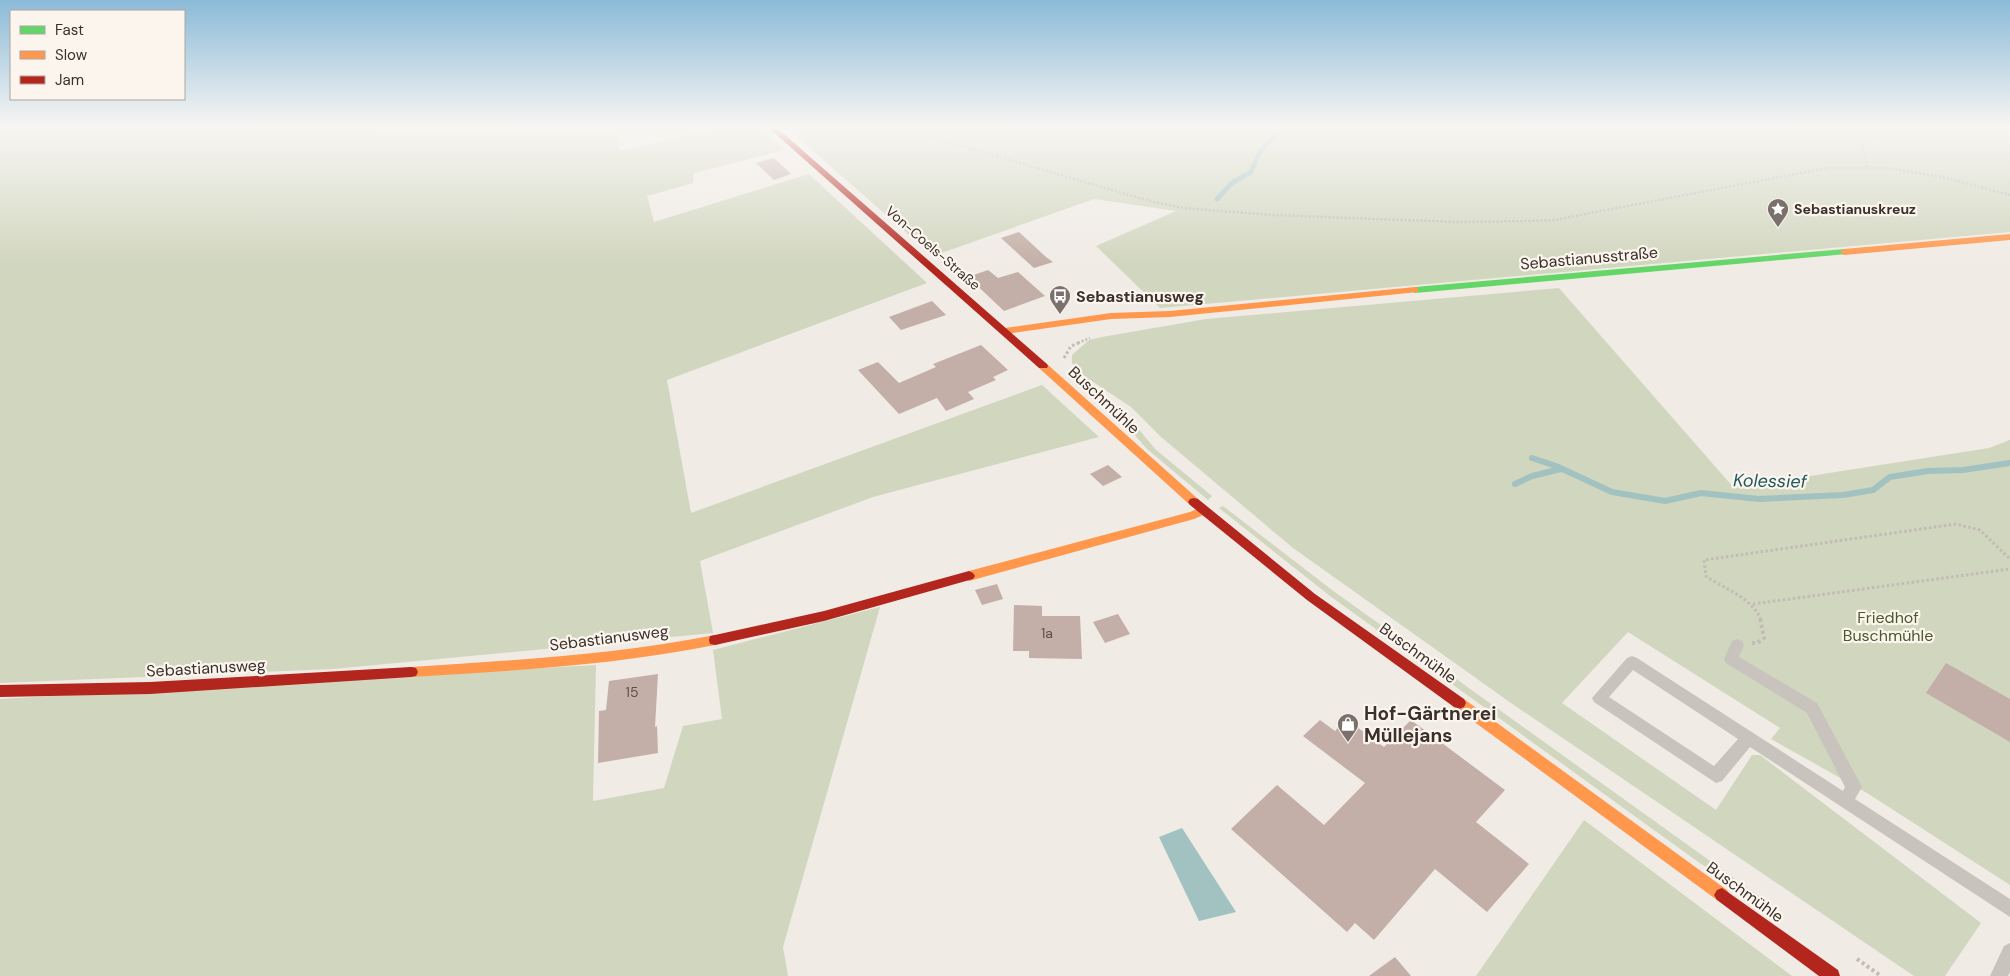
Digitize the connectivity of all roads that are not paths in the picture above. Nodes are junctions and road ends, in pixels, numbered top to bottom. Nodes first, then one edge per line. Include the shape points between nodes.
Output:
1 (826, 174) edge
2 (2010, 237) edge
3 (1170, 314) junction
4 (1106, 328) dead end
5 (1005, 331) junction
6 (1204, 510) junction
7 (1736, 645) road end
8 (0, 691) edge
9 (1748, 738) junction
10 (1846, 800) junction
11 (2010, 909) edge
12 (2010, 952) edge
13 (1832, 976) edge
14 (1999, 976) edge

1 - 5 main road, Von-Coels-Straße
2 - 3 main road, Sebastianusstraße
3 - 4 main road, Sebastianusstraße
3 - 5 main road, Sebastianusstraße via 1112,316
5 - 6 main road, Buschmühle via 1035,352 1093,413
6 - 8 main road, Sebastianusweg via 1194,516 824,616 711,641 630,654 330,678 150,688
6 - 13 main road, Buschmühle via 1311,597
7 - 10 lane via 1731,659 1812,708 1854,786
9 - 9 lane via 1632,662 1599,698 1716,776
9 - 10 lane
10 - 11 lane
12 - 14 lane

